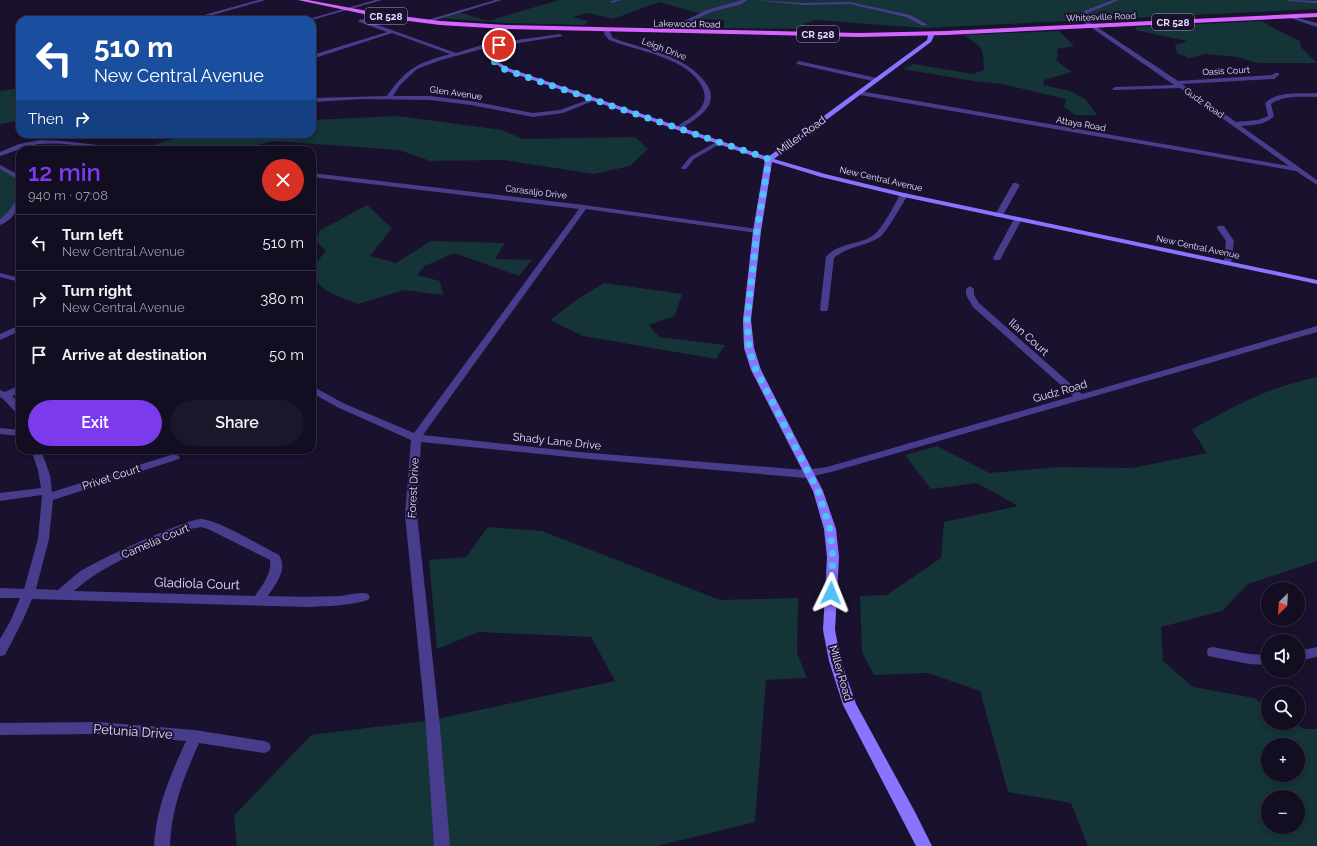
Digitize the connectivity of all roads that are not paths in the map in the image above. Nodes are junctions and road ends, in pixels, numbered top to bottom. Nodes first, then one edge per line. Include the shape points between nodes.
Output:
1 (87, 0) edge
2 (93, 0) edge
3 (264, 0) edge
4 (300, 0) edge
5 (380, 0) edge
6 (500, 0) edge
7 (619, 0) edge
8 (745, 0) edge
9 (753, 0) edge
10 (759, 0) edge
11 (1117, 0) edge
12 (1291, 0) edge
13 (612, 2) dead end
14 (1317, 2) edge
15 (345, 9) junction
16 (1317, 15) edge
17 (204, 16) edge
18 (1307, 16) junction
19 (1292, 17) junction
20 (316, 18) edge
21 (361, 21) dead end
22 (427, 21) junction
23 (1317, 24) edge
24 (925, 25) dead end
25 (1090, 25) junction
26 (506, 27) junction
27 (1030, 28) joint
28 (607, 31) junction
29 (666, 31) junction
30 (391, 32) junction
31 (929, 33) junction
32 (560, 36) dead end
33 (491, 46) junction
34 (455, 54) junction
35 (316, 56) edge
36 (799, 63) dead end
37 (1276, 74) dead end
38 (877, 80) junction
39 (1178, 85) junction
40 (1115, 89) dead end
41 (860, 93) junction
42 (1317, 96) edge
43 (389, 97) junction
44 (595, 99) junction
45 (316, 100) edge
46 (1234, 124) junction
47 (680, 127) junction
48 (720, 142) junction
49 (22, 146) edge
50 (87, 146) edge
51 (16, 148) edge
52 (0, 154) edge
53 (769, 159) junction
54 (0, 167) edge
55 (684, 168) dead end
56 (1300, 170) junction
57 (806, 171) junction
58 (316, 175) edge
59 (16, 176) edge
60 (321, 176) junction
61 (316, 180) edge
62 (1317, 183) edge
63 (1016, 185) dead end
64 (764, 186) junction
65 (904, 195) junction
66 (16, 207) edge
67 (584, 207) junction
68 (999, 215) junction
69 (1018, 219) junction
70 (0, 223) edge
71 (1221, 228) dead end
72 (757, 230) junction
73 (997, 258) dead end
74 (1228, 263) junction
75 (0, 275) edge
76 (16, 279) edge
77 (1317, 282) edge
78 (970, 289) dead end
79 (824, 310) dead end
80 (1317, 329) edge
81 (16, 330) edge
82 (0, 337) edge
83 (16, 389) edge
84 (316, 391) edge
85 (3, 394) edge
86 (1080, 398) junction
87 (16, 404) edge
88 (0, 431) edge
89 (16, 433) edge
90 (416, 438) junction
91 (38, 454) edge
92 (176, 457) dead end
93 (810, 474) junction
94 (46, 494) junction
95 (0, 497) edge
96 (0, 593) edge
97 (28, 593) junction
98 (62, 594) junction
99 (364, 597) dead end
100 (259, 600) junction
101 (0, 651) edge
102 (1213, 652) dead end
103 (1317, 652) edge
104 (1305, 655) edge
105 (1261, 660) edge
106 (0, 729) edge
107 (196, 736) junction
108 (264, 747) dead end
109 (162, 846) edge
110 (442, 846) edge
111 (924, 846) edge

1 - 2 street
3 - 17 street
4 - 15 main road, CR 528
5 - 15 street
6 - 22 street
7 - 13 street
8 - 29 street via 709,11
9 - 10 street
10 - 24 street via 804,4 847,2 908,16
11 - 25 street via 1079,17
12 - 14 street
15 - 20 street
15 - 22 main road, Lakewood Road / CR 528
16 - 18 main road, Whitesville Road / CR 528
18 - 19 main road, Whitesville Road / CR 528
18 - 23 street
19 - 23 street
19 - 25 main road, Whitesville Road / CR 528
21 - 30 street
22 - 26 main road, Lakewood Road / CR 528
25 - 27 main road, Whitesville Road / CR 528
25 - 39 street, Gudz Road
26 - 28 main road, Lakewood Road / CR 528
26 - 33 street
27 - 31 main road, Lakewood Road / CR 528
28 - 29 main road, Lakewood Road / CR 528
28 - 47 street, Leigh Drive via 610,39 682,64 702,79 708,91 707,104 697,116
29 - 31 main road, Lakewood Road / CR 528 via 859,35
30 - 34 street
30 - 35 street
31 - 38 street, Miller Road via 929,41
32 - 33 street
33 - 34 street
33 - 44 street, New Central Avenue via 492,59 506,70
34 - 43 street via 416,68 398,84
36 - 38 street
37 - 39 street, Oasis Court via 1274,77
38 - 41 street, Miller Road
39 - 40 street, Oasis Court
39 - 46 street, Gudz Road
41 - 53 street, Miller Road
41 - 56 street, Attaya Road
42 - 46 street via 1281,97 1272,100 1268,103 1271,116 1269,119
43 - 44 street, Glen Avenue via 448,100 533,115 561,112
43 - 45 street, Glen Avenue
44 - 47 street, New Central Avenue
46 - 56 street, Gudz Road
47 - 48 street, New Central Avenue
48 - 53 street, New Central Avenue
48 - 55 street via 692,158
49 - 50 street via 51,142
51 - 52 street
53 - 57 street, New Central Avenue
53 - 64 street, Miller Road
54 - 59 street
56 - 62 street, Gudz Road
57 - 64 street via 776,171
57 - 65 street, New Central Avenue
58 - 60 street, Carasaljo Drive
60 - 61 street
60 - 67 street, Carasaljo Drive
63 - 68 street
64 - 72 street, Miller Road
65 - 68 street, New Central Avenue
65 - 79 street via 879,234 841,249 830,257
66 - 70 street
67 - 72 street, Carasaljo Drive
67 - 90 street
68 - 69 street, New Central Avenue
69 - 73 street
69 - 74 street, New Central Avenue
71 - 74 street via 1230,240
72 - 93 street, Miller Road via 747,320 749,348 756,370
74 - 77 street, New Central Avenue
75 - 76 street
78 - 86 street, Ilan Court via 970,295 976,305
80 - 86 street, Gudz Road
81 - 82 street
83 - 85 street
84 - 90 street, Shady Lane Drive
85 - 87 street
86 - 93 street, Gudz Road
88 - 89 street
90 - 93 street, Shady Lane Drive via 579,456
90 - 110 street, Forest Drive via 411,515 433,727
91 - 94 street
92 - 94 street, Privet Court
93 - 111 street, Miller Road via 830,529 833,557 829,630 835,661 850,705
94 - 95 street, Privet Court
94 - 97 street via 46,527
96 - 97 street, Gladiola Court
97 - 98 street, Gladiola Court
97 - 101 street via 19,617
98 - 100 street, Gladiola Court
98 - 100 street, Camelia Court via 84,575 103,564 187,526 201,523 275,558 277,568 274,576
99 - 100 street, Gladiola Court via 307,602
102 - 105 street
103 - 104 street
106 - 107 street, Petunia Drive via 98,728
107 - 108 street, Petunia Drive
107 - 109 street via 172,789 162,830

